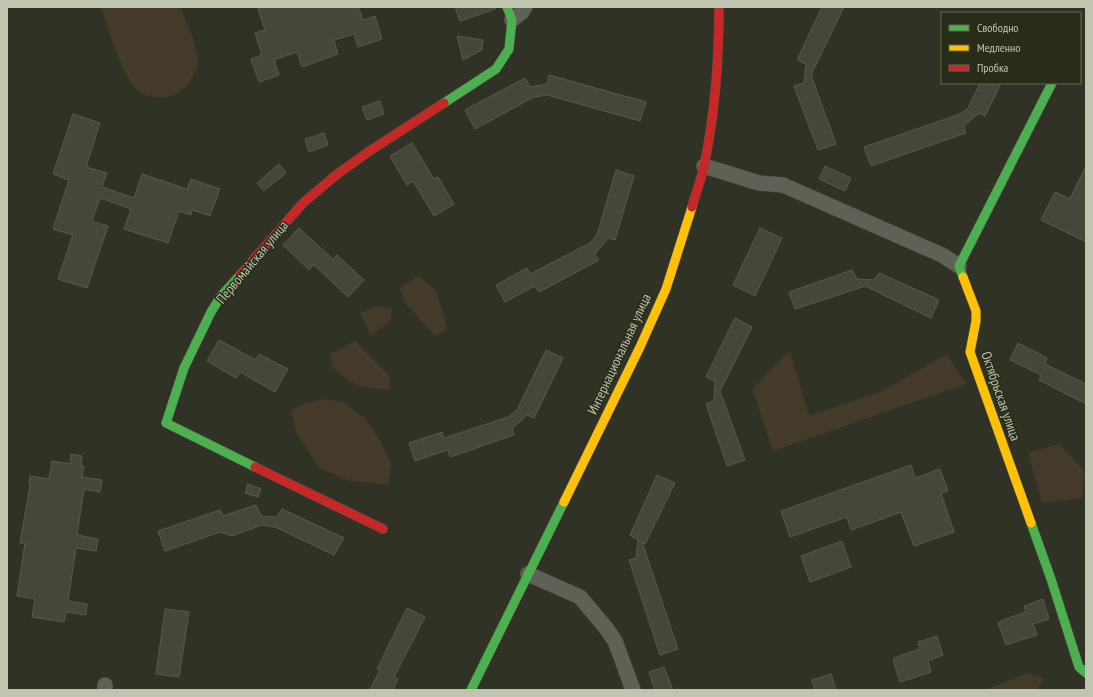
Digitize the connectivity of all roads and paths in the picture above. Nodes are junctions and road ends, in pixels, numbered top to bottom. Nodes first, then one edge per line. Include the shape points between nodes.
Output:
1 (525, 7) edge
2 (719, 7) edge
3 (509, 14) edge
4 (1051, 84) edge
5 (704, 166) junction
6 (959, 266) junction
7 (383, 529) dead end
8 (528, 574) junction
9 (1086, 673) edge
10 (471, 690) edge
11 (633, 690) edge

1 - 3 street via 522,12
2 - 5 street, Интернациональная улица via 716,89
3 - 7 street, Первомайская улица via 509,49 496,69 336,175 303,203 221,296 184,368 166,423
4 - 6 street
5 - 6 street via 758,183 783,185 942,255
5 - 8 street, Интернациональная улица via 666,289 640,348
6 - 9 street, Октябрьская улица via 976,310 970,352 1079,667
8 - 10 street, Интернациональная улица
8 - 11 street via 580,597 615,641

